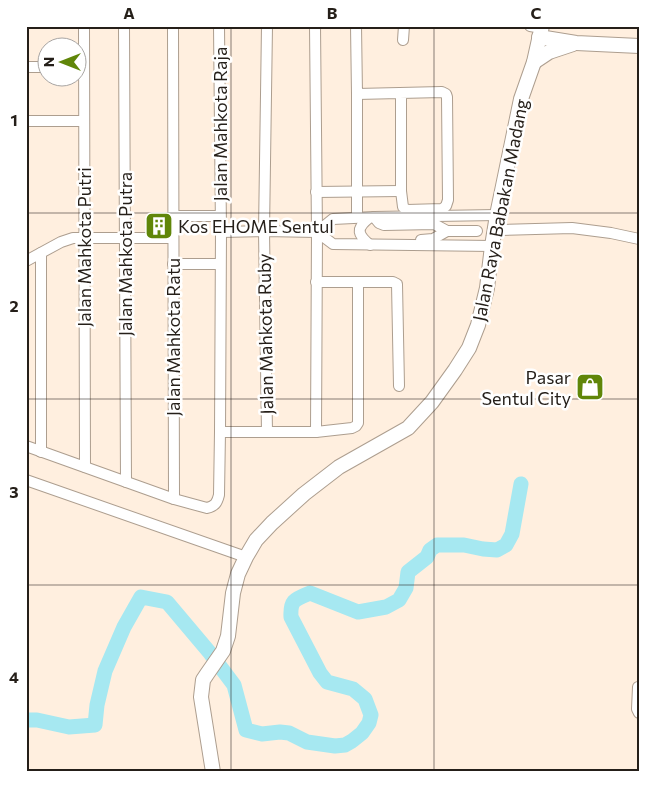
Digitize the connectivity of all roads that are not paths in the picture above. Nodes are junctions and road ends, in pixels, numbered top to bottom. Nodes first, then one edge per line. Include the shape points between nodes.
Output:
1 (124, 26) edge
2 (173, 26) edge
3 (219, 26) edge
4 (267, 26) edge
5 (315, 26) edge
6 (356, 26) edge
7 (404, 26) edge
8 (538, 30) edge
9 (404, 40) dead end
10 (576, 43) junction
11 (639, 46) edge
12 (534, 62) junction
13 (82, 88) edge
14 (401, 93) junction
15 (357, 94) junction
16 (84, 121) junction
17 (26, 122) edge
18 (402, 191) junction
19 (316, 192) junction
20 (357, 192) junction
21 (357, 214) dead end
22 (173, 216) junction
23 (220, 216) junction
24 (497, 216) junction
25 (371, 218) junction
26 (501, 230) dead end
27 (264, 231) junction
28 (447, 231) junction
29 (477, 231) dead end
30 (221, 232) junction
31 (317, 232) junction
32 (611, 233) junction
33 (84, 238) junction
34 (125, 238) junction
35 (173, 238) junction
36 (639, 239) edge
37 (373, 245) junction
38 (639, 245) edge
39 (492, 246) junction
40 (41, 253) junction
41 (26, 261) edge
42 (173, 264) junction
43 (220, 264) junction
44 (316, 282) junction
45 (358, 282) junction
46 (399, 386) dead end
47 (220, 432) junction
48 (267, 432) junction
49 (316, 432) junction
50 (26, 446) edge
51 (41, 452) junction
52 (85, 467) junction
53 (26, 480) edge
54 (126, 482) junction
55 (174, 499) junction
56 (246, 557) junction
57 (639, 676) edge
58 (638, 687) edge
59 (639, 713) edge
60 (212, 772) edge

1 - 34 street, Jalan Mahkota Putra
2 - 22 street, Jalan Mahkota Ratu
3 - 23 street, Jalan Mahkota Raja
4 - 27 street, Jalan Mahkota Ruby
5 - 19 street
6 - 15 street
7 - 9 street
8 - 10 main road
8 - 12 main road, Jalan Raya Babakan Madang
10 - 11 main road
10 - 12 main road via 549,52
12 - 24 main road, Jalan Raya Babakan Madang via 521,100
13 - 16 street, Jalan Mahkota Putri
14 - 15 street
14 - 18 street
14 - 18 street via 446,94 447,203 442,209 407,210 402,205
15 - 20 street
16 - 17 street
16 - 33 street, Jalan Mahkota Putri
18 - 20 street
19 - 20 street
19 - 31 street
20 - 21 street
22 - 23 street
22 - 35 street, Jalan Mahkota Ratu
23 - 30 street, Jalan Mahkota Raja
24 - 25 street
24 - 39 main road, Jalan Raya Babakan Madang
25 - 28 street via 384,225 434,224
25 - 31 street via 333,219
25 - 37 street via 362,224 360,231 362,238
26 - 32 street via 572,228
27 - 30 street
27 - 31 street
27 - 48 street, Jalan Mahkota Ruby
28 - 29 street
28 - 37 street via 433,239 383,241
30 - 43 street, Jalan Mahkota Raja
31 - 37 street via 333,244
31 - 44 street
32 - 36 street
32 - 38 street
33 - 34 street
33 - 40 street via 65,240
33 - 52 street, Jalan Mahkota Putri
34 - 35 street
34 - 54 street, Jalan Mahkota Putra
35 - 42 street, Jalan Mahkota Ratu
37 - 39 street
39 - 56 main road, Jalan Raya Babakan Madang via 487,288 476,332 432,402 408,428 339,467 304,494 256,540
40 - 41 street
40 - 51 street
42 - 43 street
42 - 55 street, Jalan Mahkota Ratu
43 - 47 street, Jalan Mahkota Raja
44 - 45 street
44 - 49 street
45 - 46 street via 398,284
45 - 49 street via 358,422 352,428
47 - 48 street
47 - 55 street, Jalan Mahkota Raja via 217,502 207,508
48 - 49 street
50 - 51 street
51 - 52 street
52 - 54 street
53 - 56 street
54 - 55 street
56 - 60 main road, Jalan Raya Babakan Madang via 233,593 228,636 223,650 203,680 201,697
57 - 58 street
58 - 59 street

